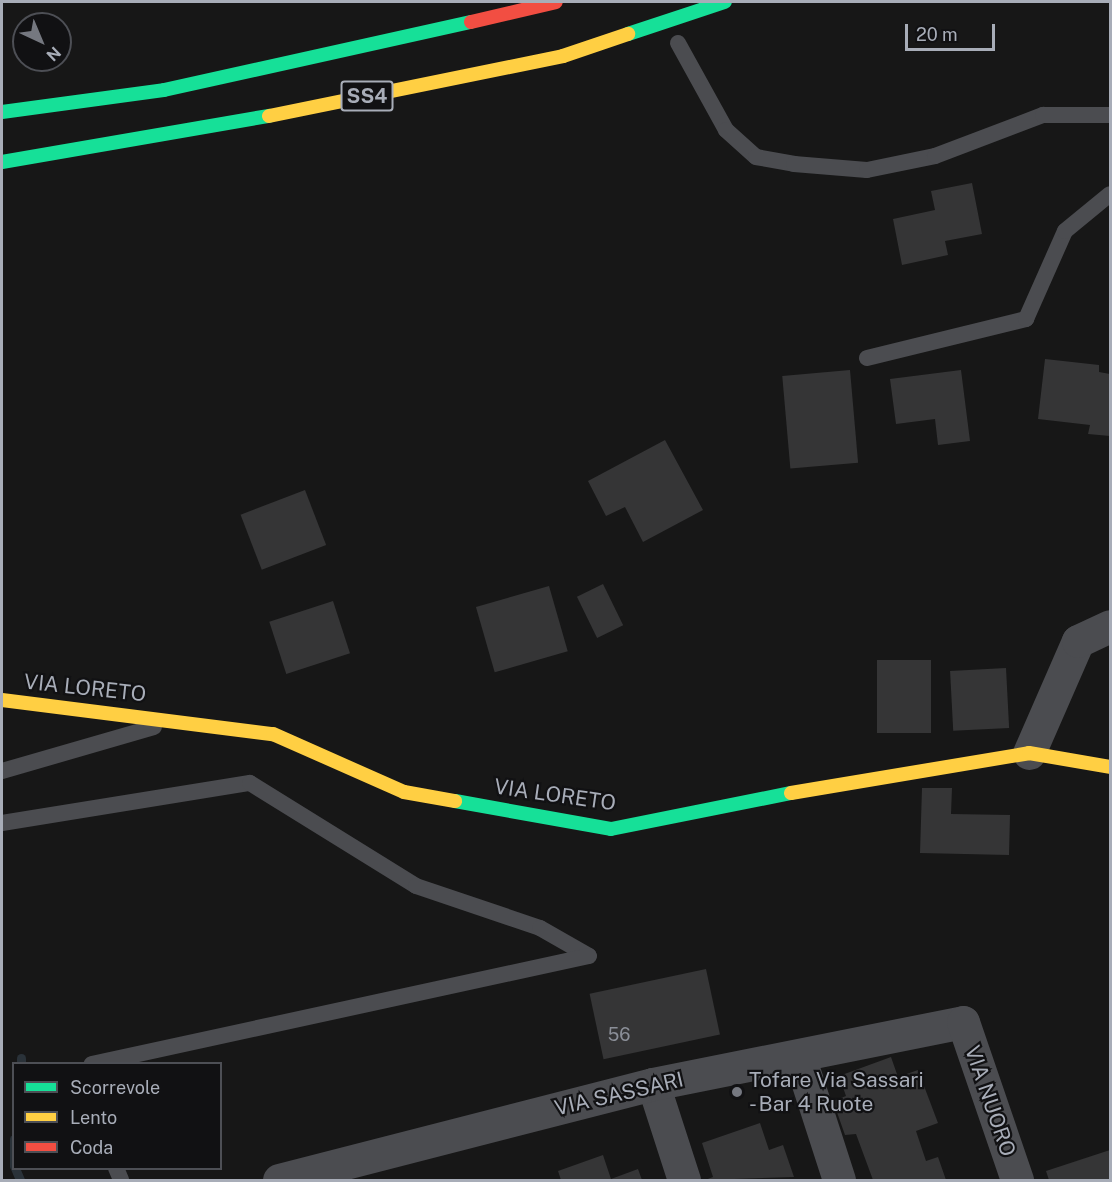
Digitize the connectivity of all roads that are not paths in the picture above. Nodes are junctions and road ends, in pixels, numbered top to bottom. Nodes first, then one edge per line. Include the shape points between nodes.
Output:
1 (556, 2) edge
2 (725, 2) edge
3 (678, 43) dead end
4 (2, 112) edge
5 (1110, 115) edge
6 (2, 162) edge
7 (1110, 194) edge
8 (867, 358) dead end
9 (1110, 626) edge
10 (2, 700) edge
11 (184, 719) junction
12 (1029, 753) junction
13 (1110, 768) edge
14 (2, 771) edge
15 (2, 823) edge
16 (963, 1022) joint
17 (799, 1056) junction
18 (101, 1062) edge
19 (653, 1084) junction
20 (340, 1171) edge
21 (279, 1180) edge
22 (684, 1180) edge
23 (839, 1180) edge
24 (1017, 1180) edge

1 - 4 main road, SS4 via 290,65 164,90
2 - 6 main road, SS4 via 563,56 218,127
3 - 5 lane via 726,130 756,157 765,159 867,170 935,156 1042,115
7 - 8 lane via 1065,231 1026,319
9 - 12 street via 1078,641
10 - 11 main road, VIA LORETO
11 - 12 main road, VIA LORETO via 273,734 404,792 611,829 921,766
11 - 14 lane
12 - 13 main road, VIA LORETO
15 - 18 lane via 250,783 416,886 540,928 589,956
16 - 17 street, VIA SASSARI
16 - 24 street, VIA NUORO
17 - 19 street, VIA SASSARI
17 - 23 street
19 - 20 street, VIA SASSARI
19 - 22 street
20 - 21 street, VIA SASSARI

